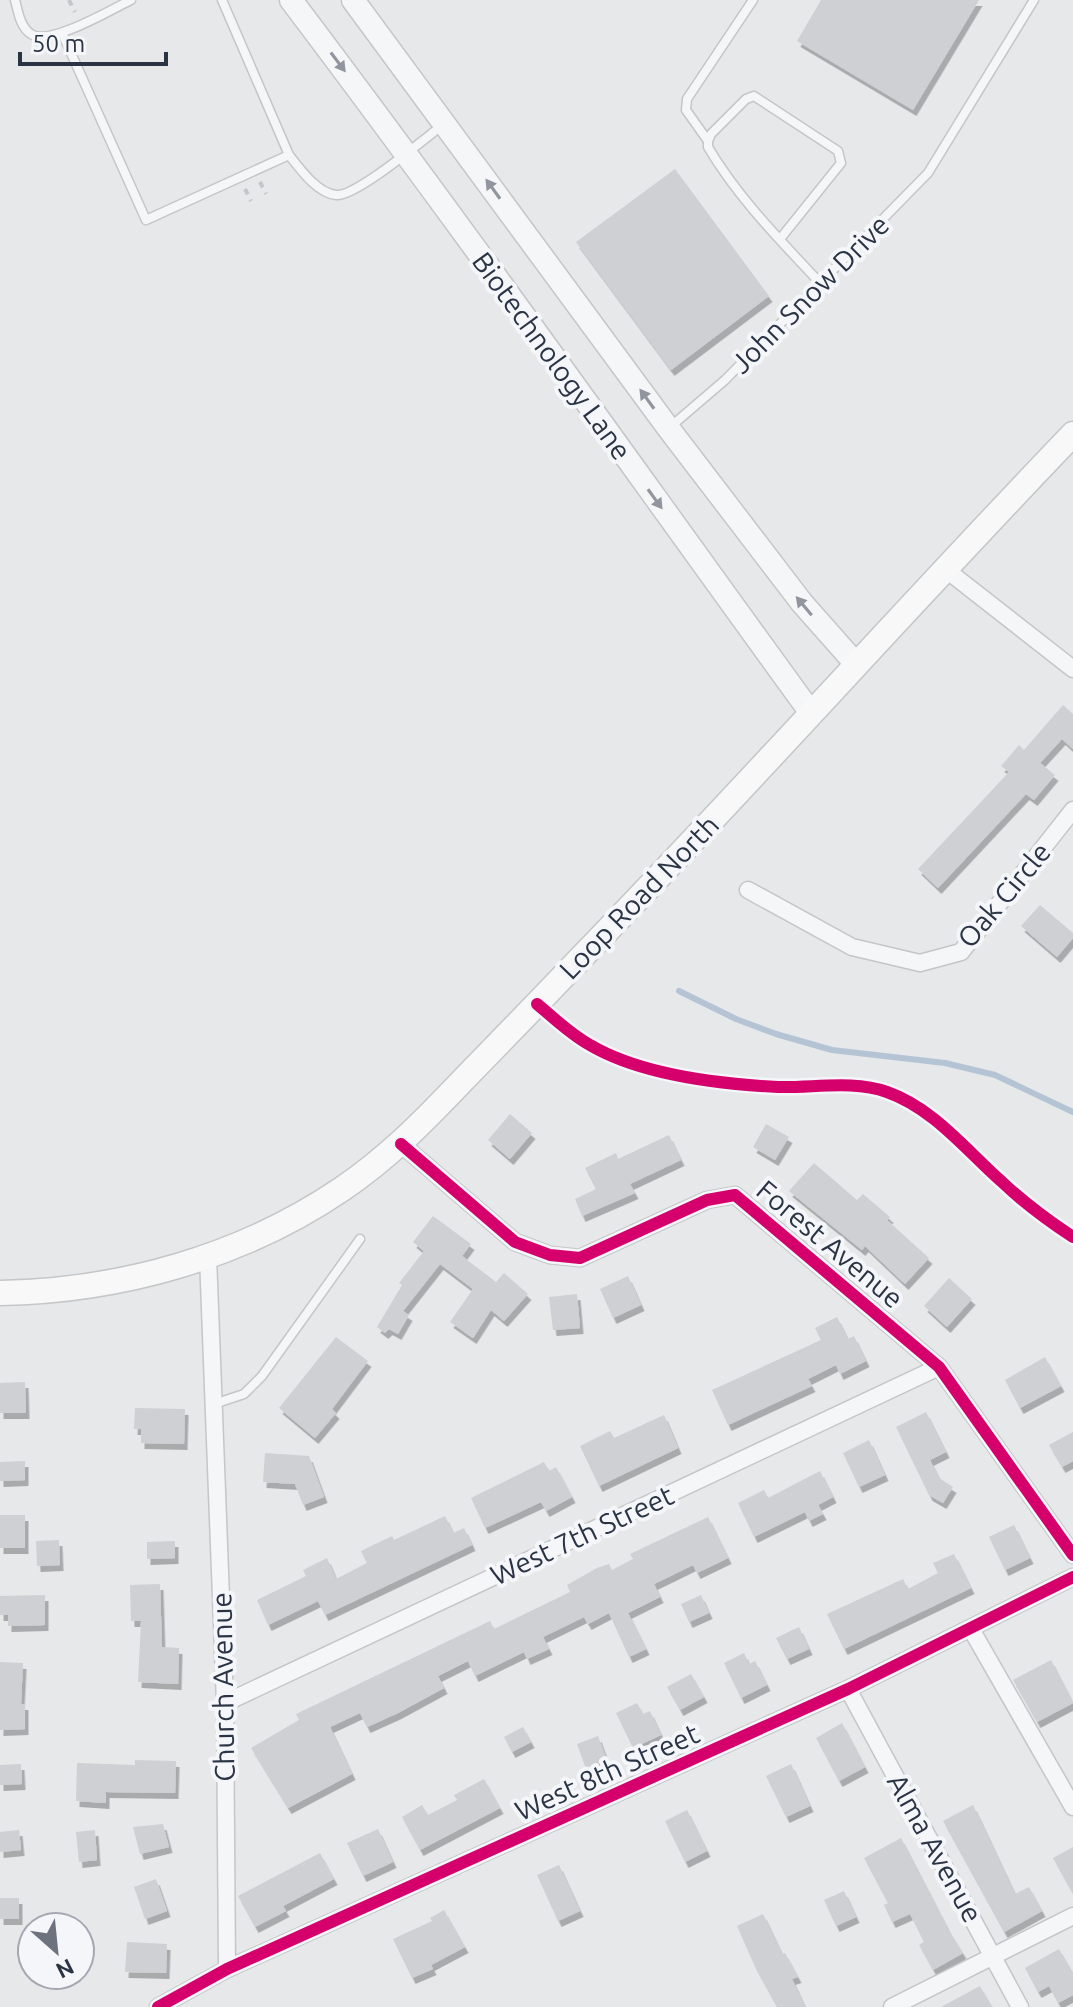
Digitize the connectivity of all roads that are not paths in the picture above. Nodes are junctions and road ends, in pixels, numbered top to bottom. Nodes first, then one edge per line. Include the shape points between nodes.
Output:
1 (15, 0) edge
2 (131, 0) edge
3 (222, 0) edge
4 (291, 0) edge
5 (353, 0) edge
6 (753, 0) edge
7 (1034, 0) edge
8 (62, 33) junction
9 (444, 124) junction
10 (708, 141) junction
11 (407, 153) junction
12 (289, 155) junction
13 (780, 239) junction
14 (821, 284) junction
15 (669, 429) junction
16 (1073, 434) edge
17 (944, 568) junction
18 (856, 664) junction
19 (1073, 669) edge
20 (811, 713) junction
21 (1073, 810) edge
22 (748, 890) dead end
23 (401, 1144) junction
24 (360, 1239) dead end
25 (208, 1256) junction
26 (0, 1293) edge
27 (939, 1367) junction
28 (214, 1404) junction
29 (1073, 1555) edge
30 (1073, 1577) edge
31 (971, 1629) junction
32 (848, 1689) junction
33 (225, 1703) junction
34 (1073, 1807) edge
35 (1073, 1916) edge
36 (994, 1956) junction
37 (227, 1969) junction
38 (165, 2006) edge
39 (892, 2007) edge
40 (1020, 2007) edge

1 - 8 lane via 32,36
2 - 8 lane
3 - 12 lane
4 -> 11 street, Biotechnology Lane
5 - 9 street, Biotechnology Lane
6 - 10 lane via 687,99 686,110
7 - 14 lane, John Snow Drive via 928,173
8 - 12 lane via 146,220
9 - 11 lane
15 -> 9 street, Biotechnology Lane
10 - 13 lane via 728,177
10 - 13 lane via 754,96 838,151 841,163
11 - 12 lane via 369,181 336,195 304,175
11 -> 20 street, Biotechnology Lane
13 - 14 lane
14 - 15 lane, John Snow Drive
18 -> 15 street, Biotechnology Lane via 802,603
16 - 17 main road, Loop Road North
17 - 18 main road, Loop Road North
17 - 19 street
18 - 20 main road, Loop Road North
20 - 23 main road, Loop Road North
21 - 22 street, Oak Circle via 961,952 920,963 852,947
23 - 25 main road, Loop Road North via 300,1214
23 - 27 street, Forest Avenue via 515,1242 550,1255 580,1258 707,1200 735,1195
24 - 28 lane via 262,1376 244,1394
25 - 26 main road, Loop Road North via 141,1277 75,1289
25 - 28 street, Church Avenue
27 - 29 street, Forest Avenue
27 - 33 street, West 7th Street
28 - 33 street, Church Avenue
30 - 31 street, West 8th Street
31 - 32 street, West 8th Street
31 - 34 street
32 - 36 street, Alma Avenue
32 - 37 street, West 8th Street
33 - 37 street, Church Avenue
35 - 36 street
36 - 39 street
36 - 40 street, Alma Avenue
37 - 38 street, West 8th Street

